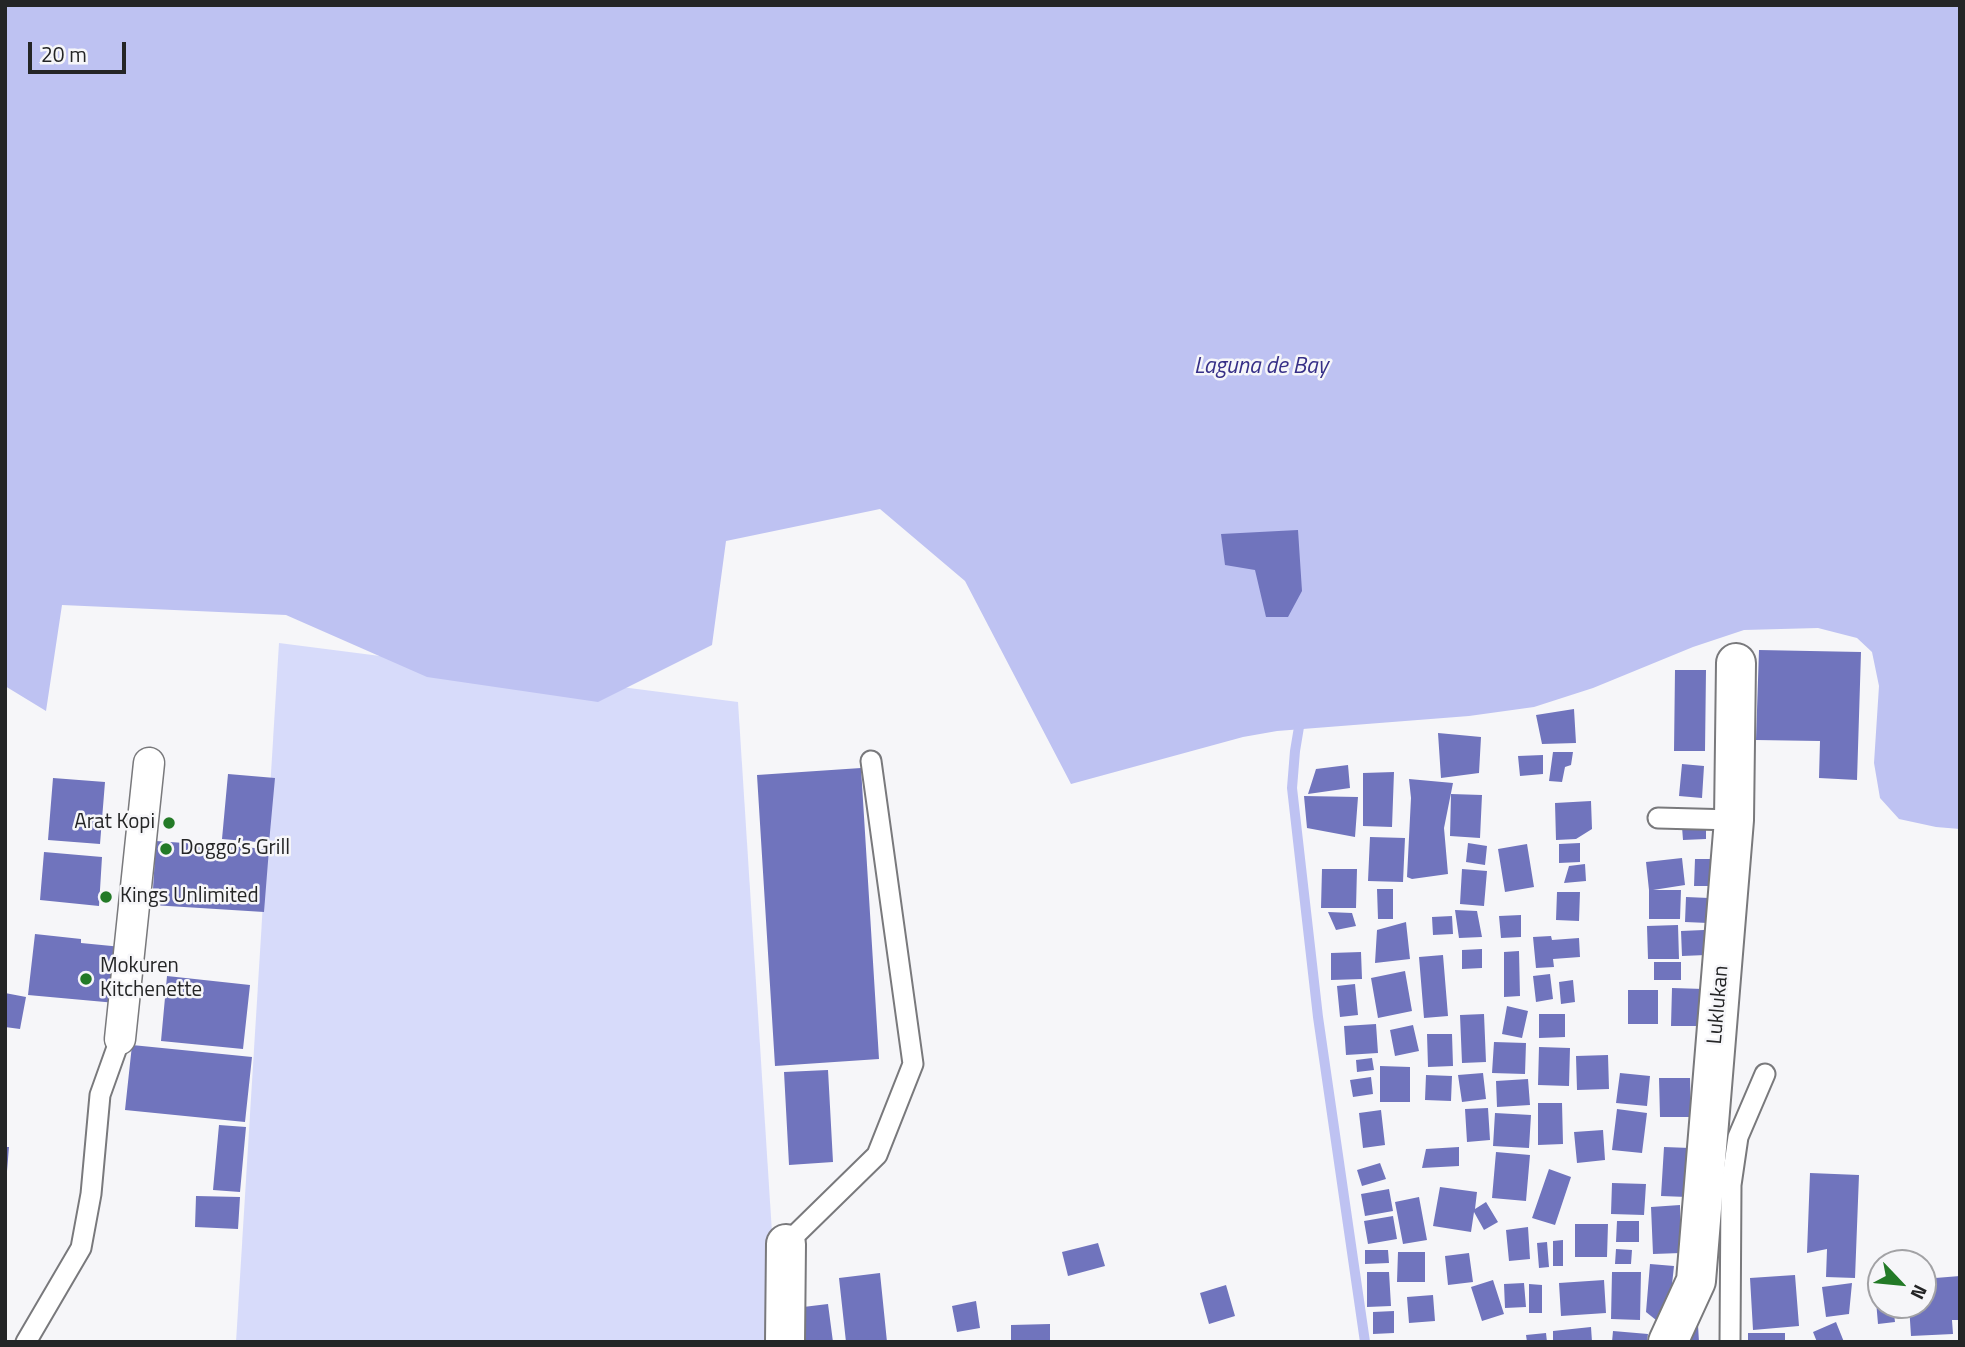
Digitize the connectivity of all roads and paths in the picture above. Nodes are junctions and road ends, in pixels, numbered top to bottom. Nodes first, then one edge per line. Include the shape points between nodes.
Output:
1 (1736, 663) dead end
2 (871, 761) dead end
3 (149, 763) dead end
4 (1658, 818) dead end
5 (1734, 820) junction
6 (120, 1039) joint
7 (1765, 1074) dead end
8 (786, 1244) joint
9 (26, 1342) edge
10 (785, 1342) edge
11 (1668, 1342) edge
12 (1730, 1342) edge

1 - 5 street, Luklukan
2 - 8 lane via 913,1064 877,1155
3 - 6 street
4 - 5 lane
5 - 11 street, Luklukan via 1696,1281
6 - 9 lane via 100,1096 81,1248
7 - 12 lane via 1738,1137 1731,1185
8 - 10 street

